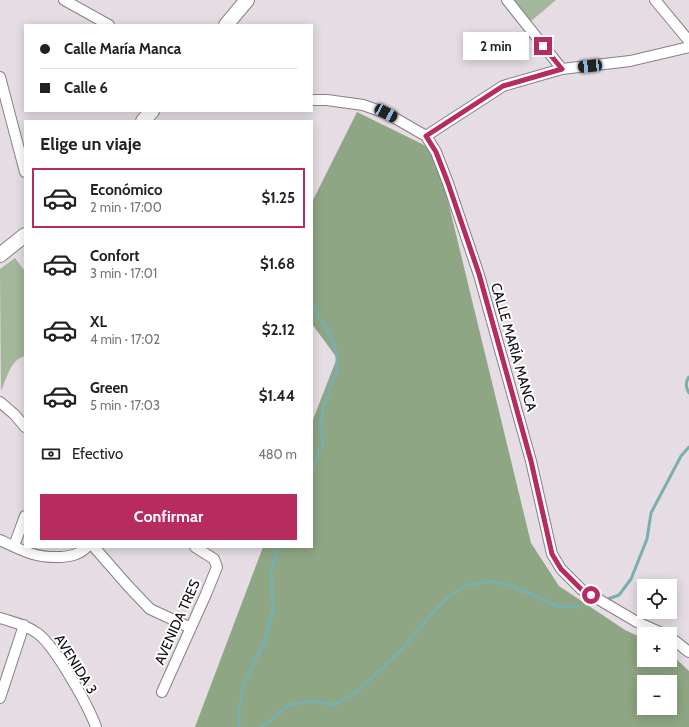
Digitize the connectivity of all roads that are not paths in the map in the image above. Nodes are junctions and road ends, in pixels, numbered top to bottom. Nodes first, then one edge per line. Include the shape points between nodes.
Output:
1 (64, 0) edge
2 (247, 0) edge
3 (507, 0) edge
4 (655, 0) edge
5 (107, 24) edge
6 (227, 24) edge
7 (689, 41) edge
8 (689, 47) edge
9 (562, 69) junction
10 (0, 77) edge
11 (313, 100) edge
12 (151, 112) edge
13 (144, 120) edge
14 (426, 136) junction
15 (24, 168) edge
16 (24, 236) edge
17 (0, 255) edge
18 (0, 402) edge
19 (24, 426) edge
20 (24, 519) edge
21 (0, 540) edge
22 (14, 546) junction
23 (86, 548) edge
24 (95, 548) edge
25 (197, 548) edge
26 (0, 618) edge
27 (24, 625) junction
28 (648, 627) edge
29 (191, 628) junction
30 (677, 643) edge
31 (689, 652) edge
32 (162, 692) dead end
33 (0, 698) edge
34 (96, 727) edge

1 - 5 street
2 - 6 main road
3 - 9 street
4 - 7 street
8 - 9 street via 630,62
9 - 14 street via 503,86
10 - 15 street
11 - 14 street, CALLE MARÍA MANCA via 363,105 386,113
12 - 13 main road
14 - 28 street, CALLE MARÍA MANCA via 436,152 448,183 479,274 531,461 552,554 561,569 581,589
16 - 17 main road
18 - 19 street
20 - 22 street
21 - 22 street
22 - 23 street via 39,556 50,557 71,556
24 - 29 street via 150,609
25 - 29 street, AVENIDA TRES via 214,559 216,567
26 - 27 street, AVENIDA 3
27 - 33 street
27 - 34 street, AVENIDA 3 via 38,633 50,646
29 - 32 street, AVENIDA TRES
30 - 31 street

